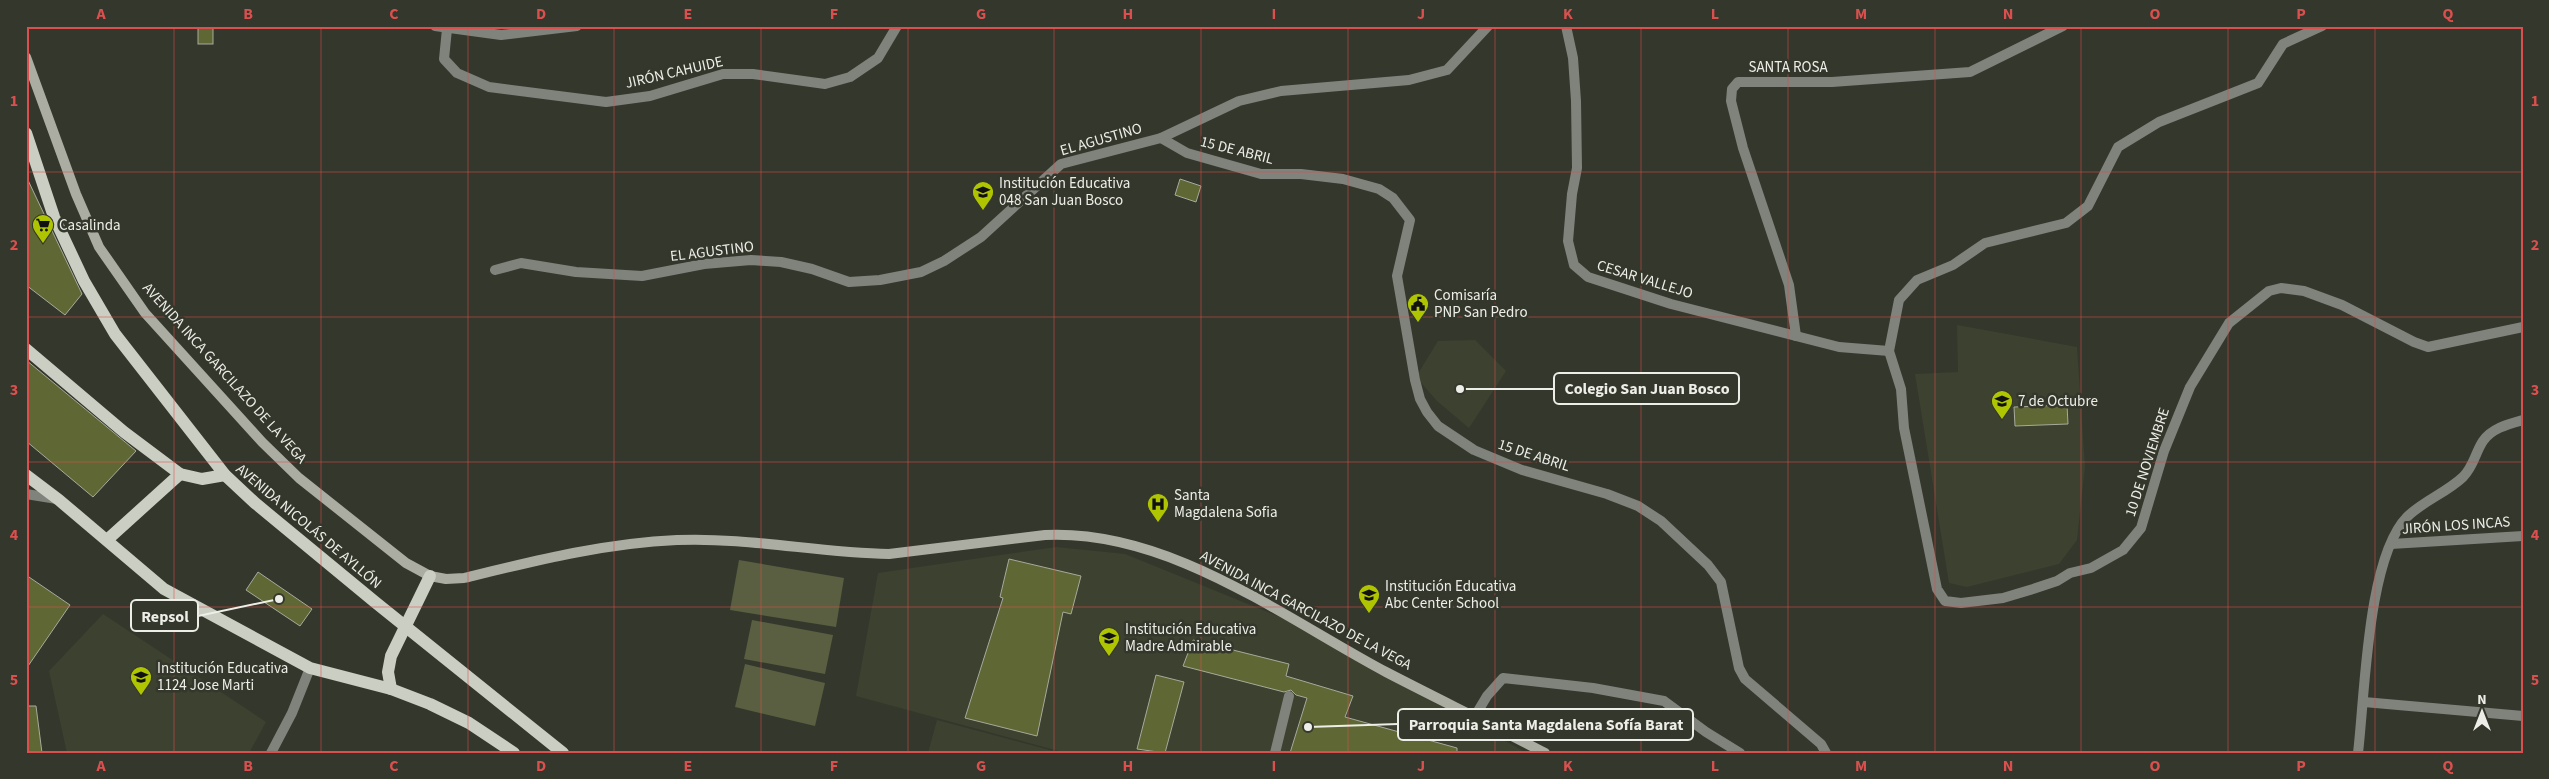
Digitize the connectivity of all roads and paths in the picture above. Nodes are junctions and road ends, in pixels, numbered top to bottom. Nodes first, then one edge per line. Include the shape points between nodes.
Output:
1 (435, 26) edge
2 (577, 26) edge
3 (897, 26) edge
4 (1488, 26) edge
5 (1566, 26) edge
6 (2063, 26) edge
7 (2322, 26) edge
8 (448, 28) edge
9 (26, 57) edge
10 (26, 133) edge
11 (1161, 138) junction
12 (495, 270) dead end
13 (2523, 327) edge
14 (1796, 336) junction
15 (26, 349) edge
16 (1889, 351) junction
17 (2523, 420) edge
18 (180, 474) junction
19 (26, 475) edge
20 (225, 475) junction
21 (26, 494) edge
22 (58, 500) junction
23 (2523, 536) edge
24 (107, 540) junction
25 (2391, 544) junction
26 (430, 576) junction
27 (405, 627) junction
28 (310, 668) junction
29 (390, 689) junction
30 (1289, 696) dead end
31 (2364, 702) junction
32 (1475, 716) junction
33 (2523, 716) edge
34 (271, 753) edge
35 (514, 753) edge
36 (563, 753) edge
37 (1275, 753) edge
38 (1545, 753) edge
39 (1740, 753) edge
40 (1826, 753) edge
41 (2358, 753) edge

1 - 8 street
2 - 8 street via 501,35
3 - 8 street, JIRÓN CAHUIDE via 878,58 850,76 825,84 753,74 723,74 650,96 606,102 489,87 457,73 444,59
4 - 11 street, EL AGUSTINO via 1447,70 1409,80 1264,95 1239,101
5 - 14 street, CESAR VALLEJO via 1573,58 1576,101 1577,168 1568,241 1574,265 1588,278 1671,304
6 - 14 street, SANTA ROSA via 1970,72 1832,82 1738,82 1732,89 1731,101 1743,148 1789,285
7 - 16 street via 2283,44 2258,83 2159,122 2118,147 2088,206 2066,224 1986,243 1953,265 1917,280 1899,300
9 - 26 street, AVENIDA INCA GARCILAZO DE LA VEGA via 99,247 145,313 299,478 406,563
10 - 20 main road via 54,217 84,281 115,334
11 - 12 street, EL AGUSTINO via 1061,164 981,237 921,272 849,282 781,262 751,260 704,264 642,276 576,272 521,263
11 - 40 street, 15 DE ABRIL via 1187,153 1261,174 1343,179 1379,189 1393,198 1410,220 1397,276 1420,399 1427,412 1438,426 1474,450 1522,470 1607,494 1638,506 1661,521 1708,565 1720,582 1739,668 1745,679 1821,744
13 - 16 street, 10 DE NOVIEMBRE via 2428,347 2342,305 2304,291 2282,288 2269,291 2229,323 2190,386 2164,451 2141,528 2132,540 2108,560 2070,573 2058,581 2003,598 1962,603 1945,601 1937,590 1904,428 1900,388
14 - 16 street, CESAR VALLEJO via 1839,347
15 - 18 main road, AVENIDA NICOLÁS DE AYLLÓN via 124,432
17 - 25 street via 2501,426 2484,440 2464,476 2408,517
18 - 20 main road, AVENIDA NICOLÁS DE AYLLÓN via 202,479
18 - 24 main road
19 - 22 main road
20 - 27 main road, AVENIDA NICOLÁS DE AYLLÓN
21 - 22 street
22 - 24 main road
23 - 25 street, JIRÓN LOS INCAS
24 - 28 main road via 164,589
25 - 31 street via 2372,604
26 - 27 main road
26 - 32 street, AVENIDA INCA GARCILAZO DE LA VEGA via 464,578 613,546 676,540 738,541 889,554 1045,535 1116,540 1155,552 1223,581 1385,672
27 - 29 main road via 390,656
27 - 36 main road, AVENIDA NICOLÁS DE AYLLÓN
28 - 29 main road
28 - 34 street
29 - 35 main road via 469,723
30 - 37 street
31 - 33 street
31 - 41 street
32 - 38 street, AVENIDA INCA GARCILAZO DE LA VEGA
32 - 39 street via 1503,678 1593,688 1664,702

